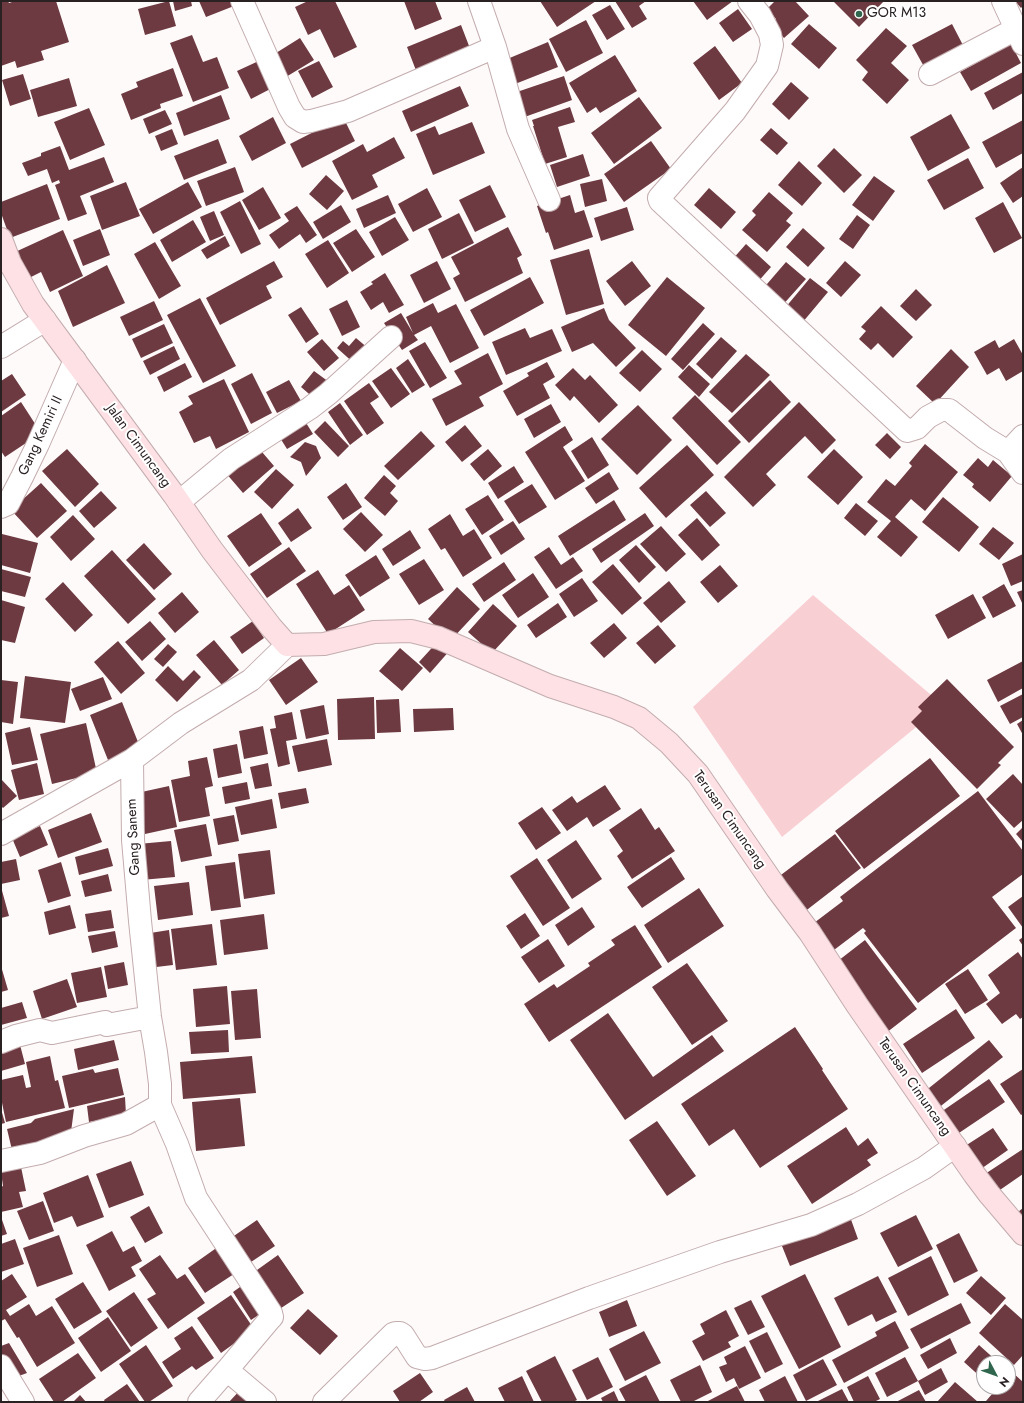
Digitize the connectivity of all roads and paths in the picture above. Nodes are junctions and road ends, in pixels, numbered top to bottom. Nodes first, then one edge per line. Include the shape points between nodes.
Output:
1 (242, 1) edge
2 (479, 1) edge
3 (749, 1) edge
4 (1003, 1) edge
5 (1019, 37) edge
6 (495, 47) junction
7 (930, 74) dead end
8 (549, 200) dead end
9 (1, 239) edge
10 (45, 320) junction
11 (391, 337) dead end
12 (1, 347) edge
13 (74, 360) junction
14 (1016, 444) edge
15 (1023, 473) edge
16 (179, 502) junction
17 (1, 507) edge
18 (287, 645) junction
19 (132, 760) junction
20 (1, 834) edge
21 (150, 1017) junction
22 (1, 1042) edge
23 (160, 1105) junction
24 (955, 1146) junction
25 (1, 1161) edge
26 (1023, 1234) edge
27 (1, 1366) edge
28 (227, 1370) junction
29 (23, 1402) edge
30 (199, 1402) edge
31 (265, 1402) edge
32 (324, 1402) edge

1 - 6 street via 289,107 295,117 303,122 348,111
2 - 6 street
3 - 14 street via 770,34 772,45 767,66 735,111 659,198 660,201 907,431 917,428 928,417 941,410 949,410 985,438
4 - 5 street
5 - 7 street
6 - 8 street via 518,129
9 - 10 street, Jalan Cimuncang via 10,263
10 - 12 street
10 - 13 street, Jalan Cimuncang
11 - 16 street via 328,394 231,459
13 - 16 street, Jalan Cimuncang
13 - 17 street, Gang Kemiri II via 22,477 8,504
14 - 15 street
16 - 18 street, Jalan Cimuncang via 212,550
18 - 19 street via 251,680 181,723
18 - 24 street, Terusan Cimuncang via 324,644 374,632 411,631 439,638 550,686 614,707 638,718 669,743 698,774
19 - 20 street
19 - 21 street, Gang Sanem via 133,840
21 - 22 street via 107,1025 105,1022 52,1033 40,1030
21 - 23 street, Gang Sanem via 160,1084
23 - 25 street via 126,1124 84,1136 40,1153
23 - 28 street via 196,1198 271,1313 272,1317
24 - 26 street, Terusan Cimuncang via 989,1194
24 - 32 street via 924,1168 858,1204 811,1225 720,1252 589,1298 432,1358 417,1357 403,1335 396,1332
27 - 29 street
28 - 30 street
28 - 31 street

